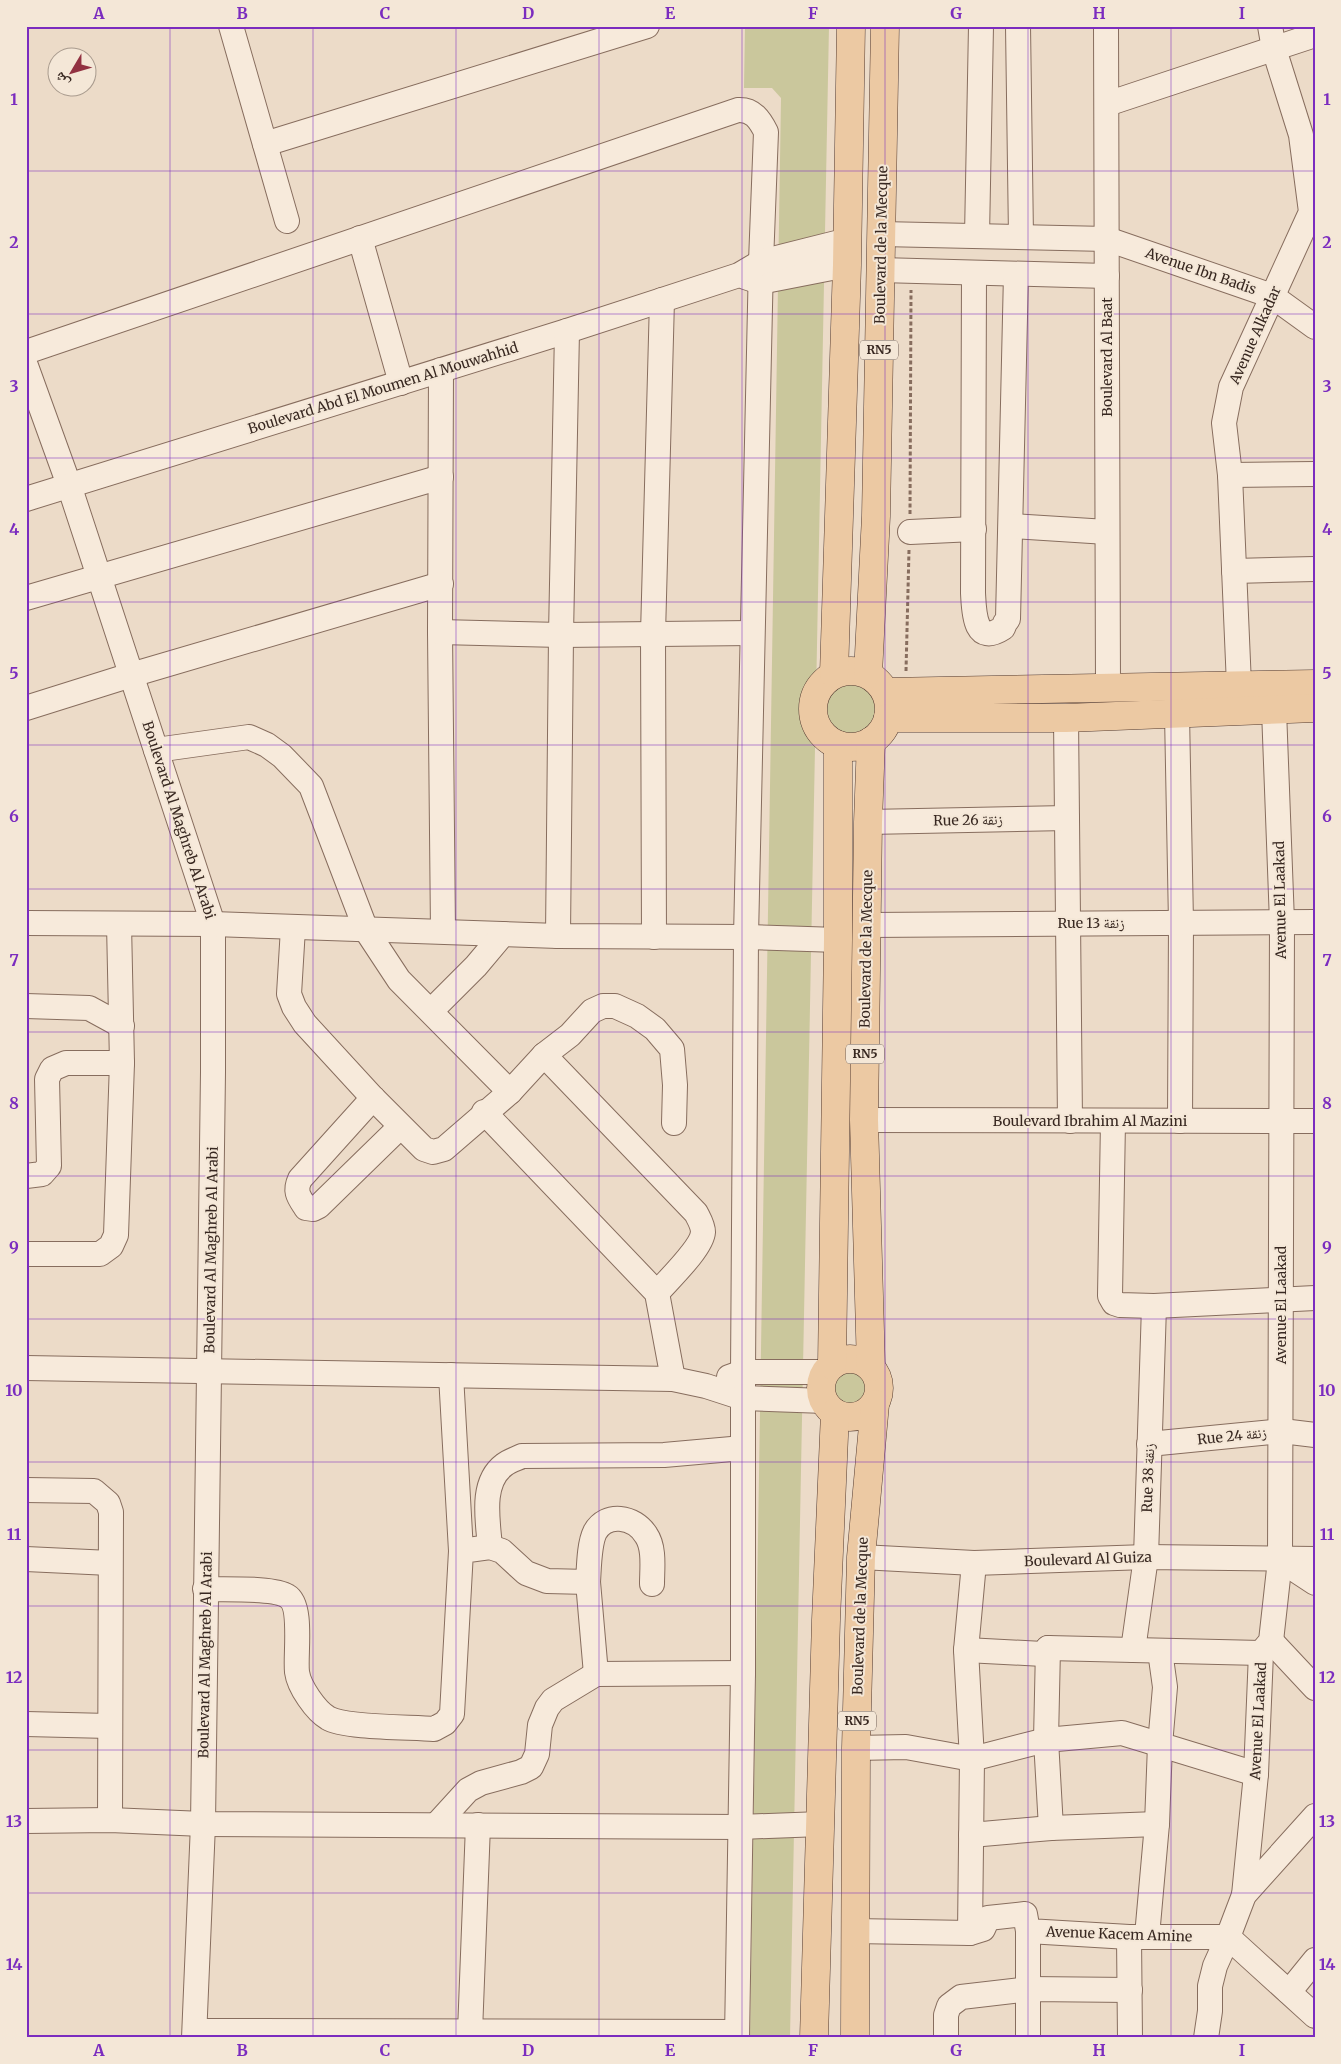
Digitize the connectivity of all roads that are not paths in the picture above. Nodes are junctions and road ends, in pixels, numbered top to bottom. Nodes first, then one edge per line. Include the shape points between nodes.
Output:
1 (231, 26) edge
2 (647, 26) edge
3 (851, 26) edge
4 (885, 26) edge
5 (981, 26) edge
6 (1018, 26) edge
7 (1106, 26) edge
8 (1315, 35) edge
9 (1272, 38) edge
10 (1106, 104) junction
11 (1308, 133) edge
12 (265, 144) junction
13 (1313, 213) edge
14 (287, 221) dead end
15 (881, 234) junction
16 (977, 236) junction
17 (1021, 237) junction
18 (360, 238) junction
19 (1107, 239) junction
20 (848, 252) junction
21 (880, 270) junction
22 (753, 273) junction
23 (974, 273) junction
24 (1016, 274) junction
25 (1107, 276) junction
26 (1272, 296) junction
27 (662, 300) junction
28 (1315, 327) edge
29 (567, 331) junction
30 (26, 352) edge
31 (26, 366) edge
32 (441, 370) junction
33 (401, 383) junction
34 (1315, 474) edge
35 (1230, 475) junction
36 (441, 477) junction
37 (69, 485) junction
38 (26, 498) edge
39 (1011, 526) junction
40 (974, 530) junction
41 (910, 532) road end
42 (1107, 532) junction
43 (1315, 569) edge
44 (1234, 572) junction
45 (98, 576) junction
46 (441, 584) junction
47 (26, 598) edge
48 (440, 632) junction
49 (752, 633) junction
50 (653, 634) junction
51 (561, 635) junction
52 (131, 674) junction
53 (834, 674) junction
54 (1315, 684) edge
55 (1239, 685) junction
56 (1108, 688) junction
57 (887, 694) junction
58 (26, 708) edge
59 (1315, 708) edge
60 (1274, 710) junction
61 (1177, 714) junction
62 (1066, 718) junction
63 (872, 741) junction
64 (838, 745) junction
65 (156, 750) junction
66 (1067, 818) junction
67 (868, 822) junction
68 (1282, 922) junction
69 (1315, 922) edge
70 (26, 923) edge
71 (1181, 923) junction
72 (119, 924) junction
73 (213, 924) junction
74 (1068, 924) junction
75 (867, 925) junction
76 (293, 928) junction
77 (366, 930) junction
78 (443, 931) junction
79 (503, 934) junction
80 (558, 936) junction
81 (654, 936) junction
82 (746, 937) junction
83 (838, 940) junction
84 (26, 1006) edge
85 (431, 1011) junction
86 (122, 1026) junction
87 (544, 1055) junction
88 (122, 1063) junction
89 (510, 1092) junction
90 (373, 1098) junction
91 (484, 1112) junction
92 (864, 1120) junction
93 (1070, 1121) junction
94 (1113, 1121) junction
95 (1180, 1121) junction
96 (1282, 1121) junction
97 (1315, 1121) edge
98 (674, 1123) dead end
99 (400, 1127) junction
100 (26, 1176) edge
101 (26, 1254) edge
102 (657, 1293) junction
103 (1315, 1298) edge
104 (1281, 1299) junction
105 (1154, 1306) junction
106 (871, 1367) junction
107 (26, 1368) edge
108 (829, 1369) junction
109 (209, 1371) junction
110 (743, 1372) junction
111 (451, 1375) junction
112 (673, 1379) junction
113 (706, 1386) junction
114 (743, 1398) junction
115 (875, 1404) junction
116 (830, 1407) junction
117 (1282, 1431) junction
118 (1315, 1435) edge
119 (1149, 1444) junction
120 (743, 1448) junction
121 (26, 1490) edge
122 (490, 1547) junction
123 (460, 1551) junction
124 (861, 1557) junction
125 (1146, 1557) junction
126 (26, 1559) edge
127 (1315, 1559) edge
128 (1280, 1560) junction
129 (110, 1563) junction
130 (974, 1563) junction
131 (588, 1582) junction
132 (1315, 1583) edge
133 (652, 1584) dead end
134 (205, 1589) junction
135 (1266, 1647) junction
136 (1048, 1648) junction
137 (966, 1650) junction
138 (1133, 1650) junction
139 (1160, 1651) junction
140 (743, 1673) junction
141 (596, 1674) junction
142 (1315, 1688) edge
143 (26, 1724) edge
144 (109, 1726) junction
145 (1046, 1740) junction
146 (1160, 1745) junction
147 (856, 1748) junction
148 (972, 1759) junction
149 (1256, 1774) junction
150 (1315, 1816) edge
151 (110, 1820) junction
152 (26, 1821) edge
153 (203, 1824) junction
154 (438, 1824) junction
155 (821, 1824) junction
156 (1157, 1824) junction
157 (478, 1825) junction
158 (740, 1827) junction
159 (1051, 1828) junction
160 (971, 1835) junction
161 (1244, 1895) junction
162 (854, 1931) junction
163 (1028, 1931) junction
164 (970, 1933) junction
165 (1228, 1936) junction
166 (1138, 1937) junction
167 (1315, 1960) edge
168 (1029, 1989) junction
169 (1130, 1990) junction
170 (1289, 1992) junction
171 (1315, 2016) edge
172 (470, 2032) junction
173 (195, 2034) edge
174 (737, 2035) edge
175 (814, 2038) edge
176 (855, 2038) edge
177 (946, 2038) edge
178 (1028, 2038) edge
179 (1130, 2038) edge
180 (1206, 2038) edge

1 - 12 street
2 - 12 street
3 - 20 main road, RN5
4 - 15 main road, Boulevard de la Mecque / RN5
5 - 16 street
6 - 17 street
7 - 10 street, Boulevard Al Baat
8 - 9 street
9 - 10 street
9 - 11 street, Avenue Alkadar
10 - 19 street, Boulevard Al Baat
11 - 13 street, Avenue Alkadar
12 - 14 street
13 - 26 street, Avenue Alkadar
15 - 16 street, Avenue Ibn Badis
15 - 21 main road, Boulevard de la Mecque / RN5
16 - 17 street, Avenue Ibn Badis
17 - 19 street, Avenue Ibn Badis
18 - 22 street via 744,110 760,121 766,132
18 - 30 street
18 - 33 street
19 - 25 street, Boulevard Al Baat
19 - 26 street, Avenue Ibn Badis
20 - 22 street, Boulevard Abd El Moumen Al Mouwahhid
20 - 53 main road, RN5
21 - 23 street
21 - 57 main road, Boulevard de la Mecque / RN5 via 876,516
22 - 27 street, Boulevard Abd El Moumen Al Mouwahhid
22 - 49 street
23 - 24 street
23 - 40 street
24 - 25 street
24 - 39 street
25 - 42 street, Boulevard Al Baat
26 - 28 street, Avenue Ibn Badis
26 - 35 street, Avenue Alkadar via 1230,387 1224,423
27 - 29 street, Boulevard Abd El Moumen Al Mouwahhid
27 - 50 street
29 - 32 street, Boulevard Abd El Moumen Al Mouwahhid
29 - 51 street
31 - 37 street, Boulevard Al Maghreb Al Arabi
32 - 33 street, Boulevard Abd El Moumen Al Mouwahhid
32 - 36 street
33 - 37 street, Boulevard Abd El Moumen Al Mouwahhid
34 - 35 street
35 - 44 street, Avenue Alkadar
36 - 45 street
36 - 46 street
37 - 38 street, Boulevard Abd El Moumen Al Mouwahhid
37 - 45 street, Boulevard Al Maghreb Al Arabi
39 - 40 street via 1008,619 997,632 980,629 974,619
39 - 42 street
40 - 41 street
42 - 56 street, Boulevard Al Baat
43 - 44 street
44 - 55 street, Avenue Alkadar
45 - 47 street
45 - 52 street, Boulevard Al Maghreb Al Arabi
46 - 48 street
46 - 52 street
48 - 51 street
48 - 78 street
49 - 50 street
49 - 82 street
50 - 51 street
50 - 81 street
51 - 80 street
52 - 58 street
52 - 65 street, Boulevard Al Maghreb Al Arabi
53 - 57 main road via 857,670
53 - 64 main road via 816,692 812,704 818,729
54 - 55 main road
55 - 56 main road
56 - 57 main road
57 - 62 main road
57 - 63 main road via 885,728
59 - 60 main road
60 - 61 main road
60 - 68 street, Avenue El Laakad
61 - 62 main road
61 - 71 street
62 - 66 street
63 - 64 main road via 861,746
63 - 67 main road, Boulevard de la Mecque / RN5
64 - 83 main road, Boulevard de la Mecque / RN5
65 - 73 street, Boulevard Al Maghreb Al Arabi
65 - 77 street via 249,737 282,756 311,786
66 - 67 street, Rue 26 زنقة
66 - 74 street
67 - 75 main road, Boulevard de la Mecque / RN5
68 - 69 street, Rue 13 زنقة
68 - 71 street, Rue 13 زنقة
68 - 96 street, Avenue El Laakad
70 - 72 street
71 - 74 street, Rue 13 زنقة
71 - 95 street
72 - 73 street
72 - 86 street
73 - 76 street
73 - 109 street, Boulevard Al Maghreb Al Arabi
74 - 75 street, Rue 13 زنقة
74 - 93 street
75 - 92 main road, Boulevard de la Mecque / RN5
76 - 77 street
76 - 90 street via 289,994 294,1007 305,1024
77 - 78 street
77 - 85 street via 399,980
78 - 79 street
79 - 80 street
79 - 85 street
80 - 81 street
81 - 82 street
82 - 83 street
82 - 110 street
83 - 108 main road, Boulevard de la Mecque / RN5
84 - 86 street via 89,1008
85 - 89 street
86 - 88 street
87 - 89 street
87 - 98 street via 570,1035 592,1011 603,1006 615,1006 637,1016 655,1029 672,1048
87 - 102 street via 702,1223 699,1243
88 - 100 street via 66,1063 52,1068 47,1079 49,1166 42,1174
88 - 101 street via 116,1235 111,1246 100,1254
89 - 91 street
90 - 99 street
90 - 99 street via 300,1179 296,1186 297,1194 306,1208 319,1206
91 - 99 street via 444,1149 433,1152 424,1149
91 - 102 street
92 - 93 street, Boulevard Ibrahim Al Mazini
92 - 106 main road, Boulevard de la Mecque / RN5
93 - 94 street, Boulevard Ibrahim Al Mazini
94 - 95 street, Boulevard Ibrahim Al Mazini
94 - 105 street via 1110,1296 1114,1303 1120,1305
95 - 96 street, Boulevard Ibrahim Al Mazini
96 - 97 street, Boulevard Ibrahim Al Mazini
96 - 104 street, Avenue El Laakad
102 - 112 street
103 - 104 street
104 - 105 street
104 - 117 street, Avenue El Laakad
105 - 119 street, Rue 38 زنقة
106 - 108 main road via 856,1359 840,1360
106 - 115 main road, RN5 via 880,1389
107 - 109 street
108 - 110 street
108 - 116 main road, RN5 via 822,1382 822,1392
109 - 111 street
109 - 134 street, Boulevard Al Maghreb Al Arabi
110 - 113 street
110 - 114 street
111 - 112 street
111 - 123 street
112 - 113 street
113 - 114 street
114 - 116 street
114 - 120 street
115 - 116 main road via 861,1415 852,1417
115 - 124 main road, Boulevard de la Mecque / RN5
116 - 155 main road, RN5
117 - 118 street, Rue 24 زنقة
117 - 119 street, Rue 24 زنقة
117 - 128 street, Avenue El Laakad
119 - 125 street, Rue 38 زنقة
120 - 122 street via 664,1455 522,1456 497,1472 487,1493
120 - 140 street
121 - 129 street via 94,1491 101,1496 111,1512
122 - 123 street
122 - 131 street via 502,1551 526,1573 546,1581
123 - 134 street via 452,1714 434,1729 344,1723 328,1718 310,1701 297,1674 296,1608 290,1597 278,1591
124 - 130 street, Boulevard Al Guiza
124 - 147 main road, Boulevard de la Mecque / RN5
125 - 128 street, Boulevard Al Guiza
125 - 130 street, Boulevard Al Guiza
125 - 138 street, Rue 38 زنقة
126 - 129 street
127 - 128 street, Boulevard Al Guiza
128 - 132 street
128 - 135 street, Avenue El Laakad
129 - 144 street
130 - 137 street
131 - 133 street via 594,1533 610,1519 624,1518 646,1534 651,1551
131 - 141 street
134 - 153 street, Boulevard Al Maghreb Al Arabi
135 - 139 street
135 - 142 street
135 - 149 street, Avenue El Laakad
136 - 137 street via 1043,1654
136 - 138 street
136 - 145 street
137 - 148 street
138 - 139 street
139 - 146 street via 1165,1688
140 - 141 street
140 - 158 street
141 - 154 street via 553,1700 547,1708 531,1767 468,1790
143 - 144 street
144 - 151 street
145 - 146 street via 1122,1733
145 - 148 street
145 - 159 street
146 - 149 street
146 - 156 street
147 - 148 street via 906,1748
147 - 162 main road, Boulevard de la Mecque / RN5
148 - 160 street
149 - 161 street, Avenue El Laakad
150 - 161 street
151 - 152 street
151 - 153 street
153 - 154 street
153 - 173 street, Boulevard Al Maghreb Al Arabi
154 - 157 street
155 - 158 street
155 - 175 main road, RN5
156 - 159 street
156 - 166 street
157 - 158 street
157 - 172 street
158 - 174 street
159 - 160 street
160 - 164 street
161 - 165 street
162 - 164 street
162 - 176 main road, Boulevard de la Mecque / RN5
163 - 164 street, Avenue Kacem Amine via 1025,1914 988,1918 983,1929
163 - 166 street, Avenue Kacem Amine
163 - 168 street
165 - 166 street, Avenue Kacem Amine
165 - 170 street
165 - 180 street via 1210,1986
166 - 169 street
167 - 170 street
168 - 169 street
168 - 177 street via 961,1997 949,2006
168 - 178 street
169 - 179 street
170 - 171 street
172 - 173 street
172 - 174 street

